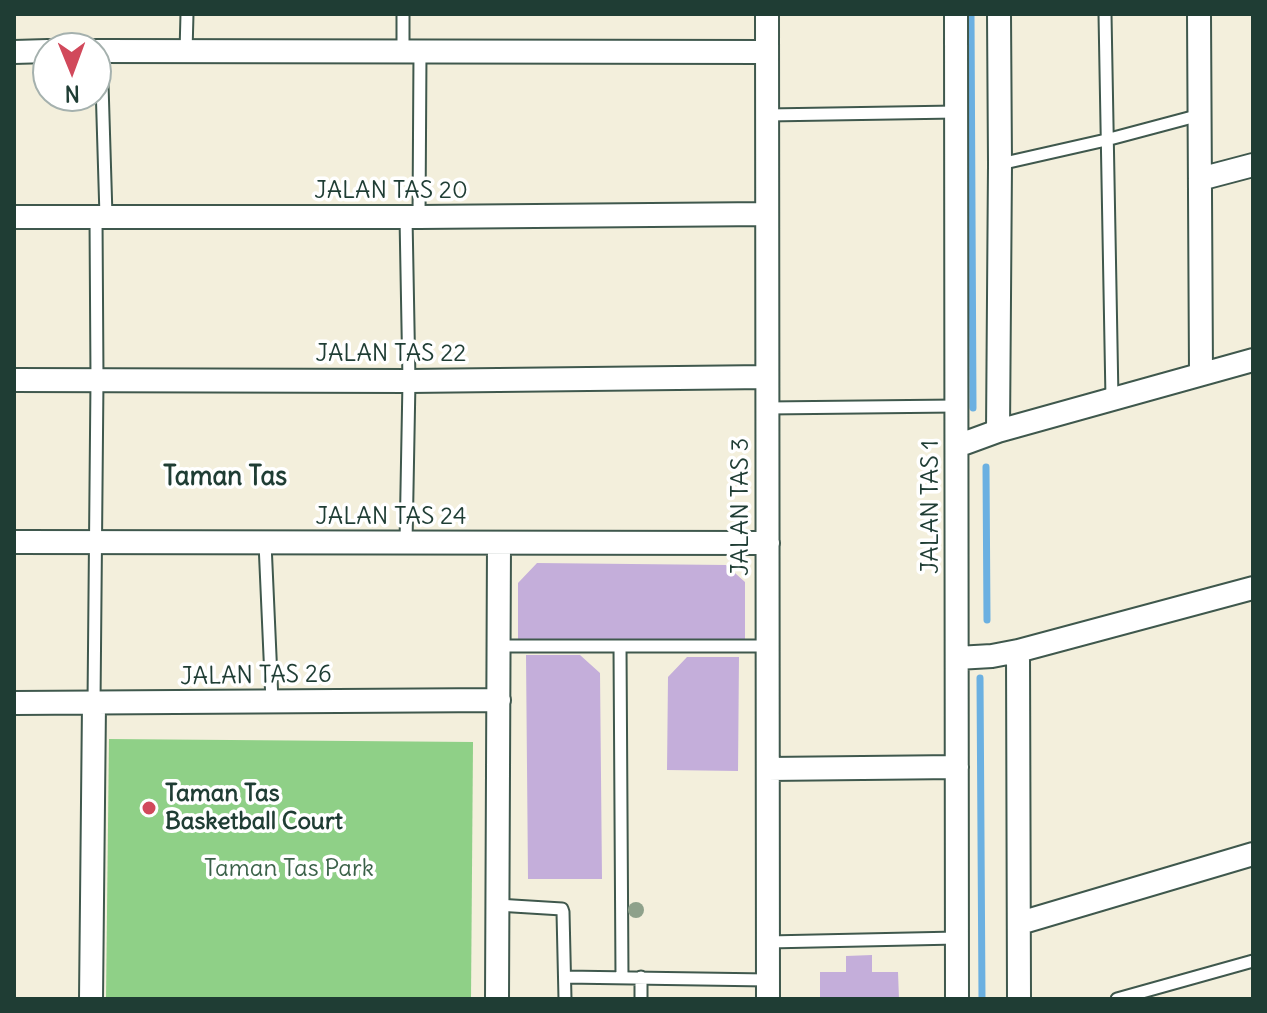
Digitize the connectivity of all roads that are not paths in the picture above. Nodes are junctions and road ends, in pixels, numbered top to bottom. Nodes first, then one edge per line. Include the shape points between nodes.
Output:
1 (187, 14) edge
2 (403, 14) edge
3 (767, 14) edge
4 (956, 14) edge
5 (999, 14) edge
6 (1105, 14) edge
7 (1199, 14) edge
8 (112, 51) edge
9 (186, 52) junction
10 (767, 52) junction
11 (412, 53) junction
12 (100, 112) edge
13 (956, 112) junction
14 (767, 115) junction
15 (1200, 115) junction
16 (1106, 140) junction
17 (1000, 164) junction
18 (1253, 165) edge
19 (1200, 179) junction
20 (767, 214) junction
21 (101, 216) junction
22 (14, 217) edge
23 (413, 217) junction
24 (1253, 360) edge
25 (1201, 374) junction
26 (767, 377) junction
27 (14, 380) edge
28 (97, 380) junction
29 (409, 381) junction
30 (1112, 399) junction
31 (956, 406) junction
32 (767, 408) junction
33 (998, 431) junction
34 (957, 446) junction
35 (95, 541) junction
36 (14, 542) edge
37 (265, 543) junction
38 (406, 543) junction
39 (499, 543) junction
40 (768, 543) junction
41 (1253, 588) edge
42 (499, 646) junction
43 (620, 646) junction
44 (767, 646) junction
45 (1018, 651) junction
46 (957, 658) junction
47 (499, 700) junction
48 (272, 701) junction
49 (14, 703) edge
50 (94, 704) junction
51 (957, 767) junction
52 (768, 769) junction
53 (1253, 854) edge
54 (497, 905) junction
55 (1020, 923) junction
56 (957, 938) junction
57 (768, 942) junction
58 (1253, 961) edge
59 (565, 977) junction
60 (622, 977) junction
61 (641, 977) junction
62 (768, 989) edge
63 (91, 999) edge
64 (497, 999) edge
65 (565, 999) edge
66 (641, 999) edge
67 (957, 999) edge
68 (1019, 999) edge
69 (1117, 999) edge

1 - 9 lane
2 - 11 lane
3 - 10 street, JALAN TAS 3
4 - 13 street, JALAN TAS 1
5 - 17 street
6 - 16 lane
7 - 15 street
8 - 9 street
9 - 11 street
10 - 11 street
10 - 14 street, JALAN TAS 3
11 - 23 lane
12 - 21 lane
13 - 14 lane
13 - 31 street, JALAN TAS 1
14 - 20 street, JALAN TAS 3
15 - 16 lane
15 - 19 street
16 - 17 lane
16 - 30 lane
17 - 33 street
18 - 19 street
19 - 25 street
20 - 23 street, JALAN TAS 20
20 - 26 street, JALAN TAS 3
21 - 22 street, JALAN TAS 20
21 - 23 street, JALAN TAS 20
21 - 28 lane
23 - 29 lane
24 - 25 street
25 - 30 street
26 - 29 street, JALAN TAS 22
26 - 32 street, JALAN TAS 3
27 - 28 street, JALAN TAS 22
28 - 29 street, JALAN TAS 22
28 - 35 lane
29 - 38 lane
30 - 33 street
31 - 32 lane
31 - 34 street, JALAN TAS 1
32 - 40 street, JALAN TAS 3
33 - 34 street
34 - 46 street, JALAN TAS 1
35 - 36 street, JALAN TAS 24
35 - 37 street, JALAN TAS 24
35 - 50 lane
37 - 38 street, JALAN TAS 24
37 - 48 lane
38 - 39 street, JALAN TAS 24
39 - 40 street, JALAN TAS 24
39 - 42 street
40 - 44 street, JALAN TAS 3
41 - 45 street
42 - 43 lane
42 - 47 street
43 - 44 lane
43 - 60 lane
44 - 52 street, JALAN TAS 3
45 - 46 street
45 - 55 street
46 - 51 street, JALAN TAS 1
47 - 48 street, JALAN TAS 26
47 - 54 street
48 - 50 street, JALAN TAS 26
49 - 50 street, JALAN TAS 26
50 - 63 street
51 - 52 street
51 - 56 street, JALAN TAS 1
52 - 57 street, JALAN TAS 3
53 - 55 street
54 - 59 lane via 562,909
54 - 64 street
55 - 68 street
56 - 57 lane
56 - 67 street, JALAN TAS 1
57 - 62 street, JALAN TAS 3
58 - 69 lane
59 - 60 lane
59 - 65 lane
60 - 61 lane
61 - 62 lane
61 - 66 lane

